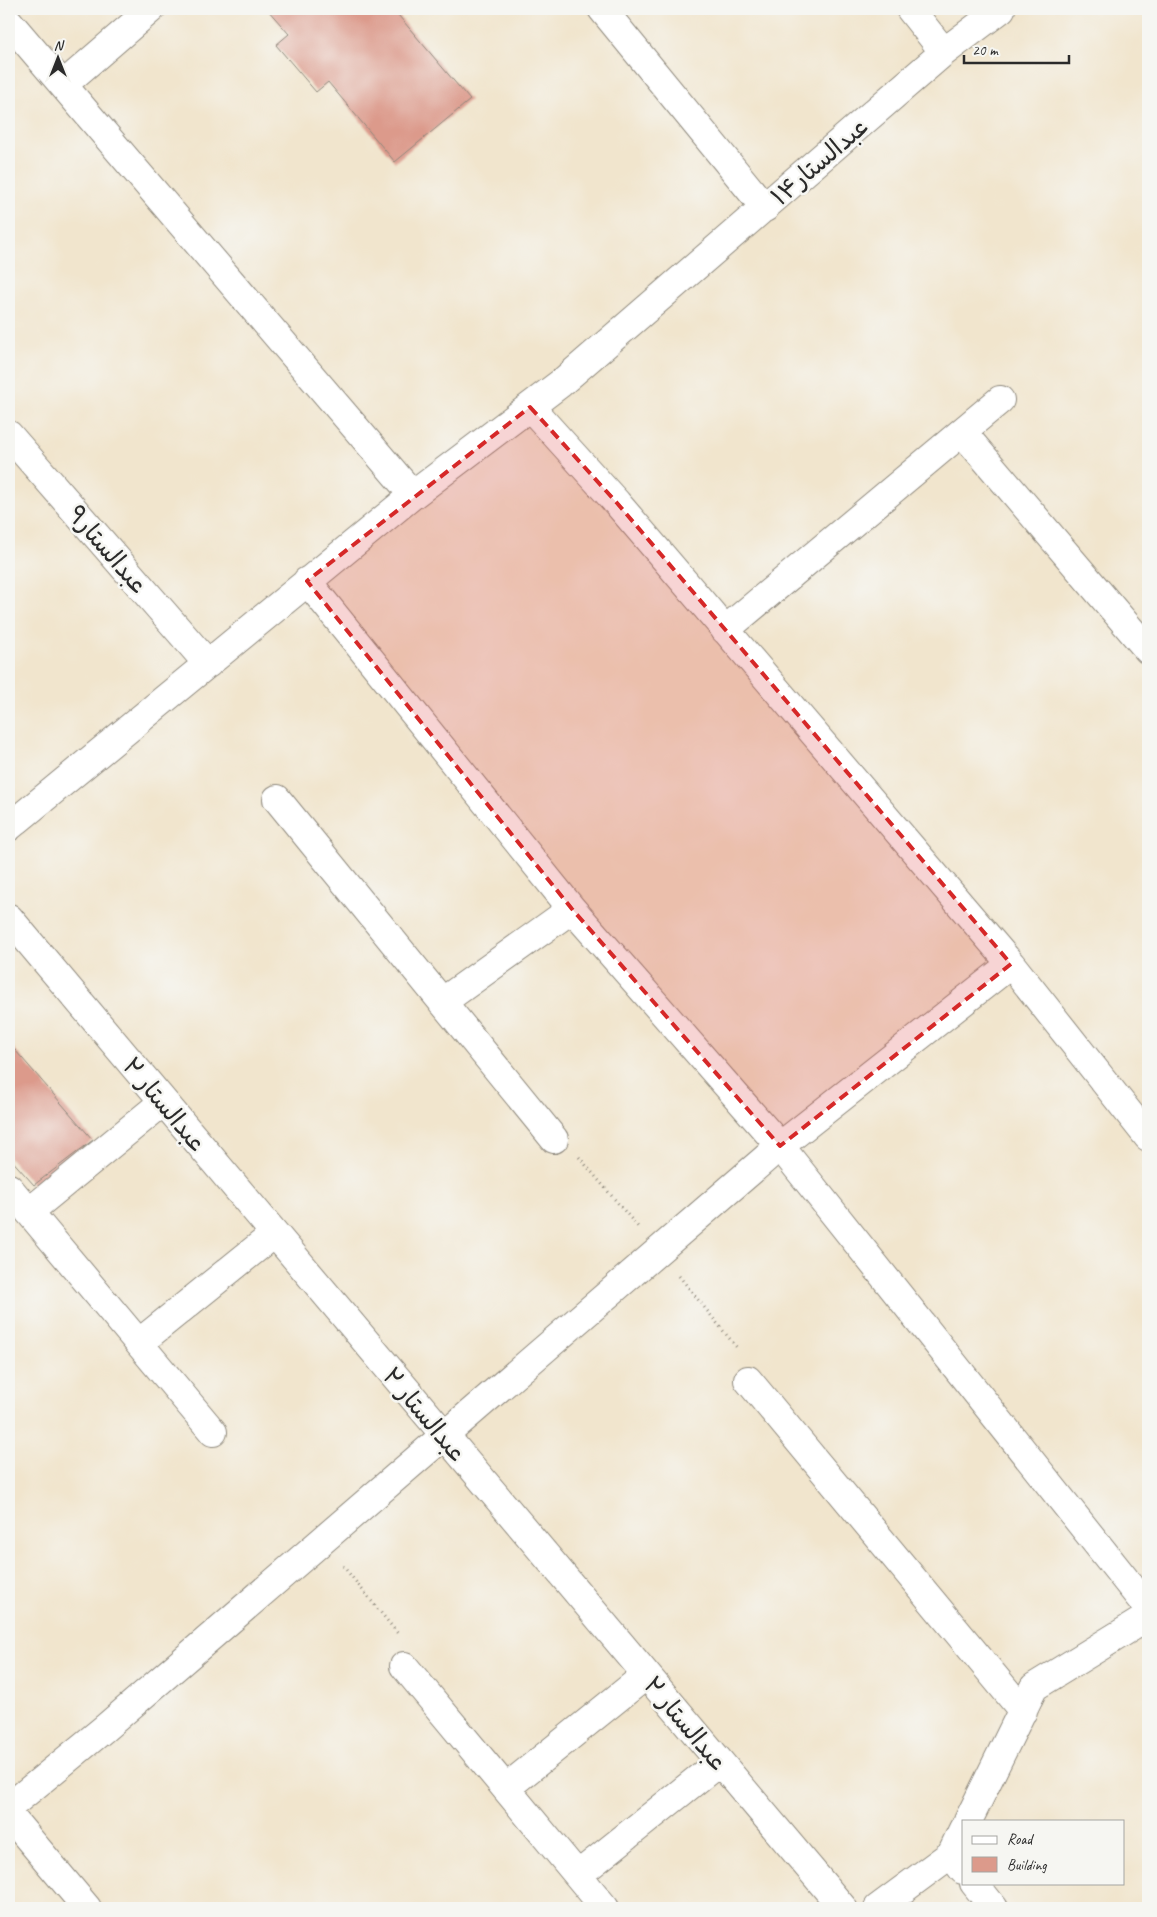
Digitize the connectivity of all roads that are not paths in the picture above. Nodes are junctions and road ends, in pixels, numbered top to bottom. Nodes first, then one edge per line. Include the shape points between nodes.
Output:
1 (151, 9) edge
2 (602, 9) edge
3 (910, 9) edge
4 (1001, 9) edge
5 (9, 22) edge
6 (944, 52) junction
7 (63, 85) junction
8 (765, 208) junction
9 (1000, 400) dead end
10 (530, 407) junction
11 (963, 433) junction
12 (9, 435) edge
13 (413, 495) junction
14 (307, 581) junction
15 (725, 630) junction
16 (1148, 650) edge
17 (208, 664) junction
18 (277, 799) dead end
19 (9, 827) edge
20 (572, 909) junction
21 (9, 918) edge
22 (1011, 964) junction
23 (442, 1002) junction
24 (163, 1102) junction
25 (1148, 1137) edge
26 (554, 1139) road end
27 (780, 1146) junction
28 (9, 1188) edge
29 (28, 1212) junction
30 (274, 1234) junction
31 (139, 1343) junction
32 (748, 1380) road end
33 (213, 1432) dead end
34 (443, 1436) junction
35 (1148, 1608) edge
36 (1148, 1617) edge
37 (404, 1666) road end
38 (646, 1675) junction
39 (1023, 1711) junction
40 (720, 1762) junction
41 (506, 1788) junction
42 (9, 1806) edge
43 (9, 1815) edge
44 (968, 1820) edge
45 (962, 1834) edge
46 (957, 1862) edge
47 (578, 1875) junction
48 (975, 1884) edge
49 (87, 1908) edge
50 (606, 1908) edge
51 (843, 1908) edge
52 (878, 1908) edge
53 (994, 1908) edge

1 - 7 street
2 - 8 street, عبدالستار۱۴
3 - 6 street
4 - 6 street, عبدالستار۱۴
5 - 7 street
6 - 8 street, عبدالستار۱۴
7 - 13 street
8 - 10 street
9 - 11 street
10 - 13 street
10 - 15 street
11 - 15 street
11 - 16 street
12 - 17 street, عبدالستار۹
13 - 14 street
14 - 17 street
14 - 20 street
15 - 22 street
17 - 19 street
18 - 23 street
20 - 23 street
20 - 27 street
21 - 24 street, عبدالستار ۲
22 - 25 street
22 - 27 street
23 - 26 street
24 - 29 street
24 - 30 street, عبدالستار ۲
27 - 34 street
27 - 35 street
28 - 29 street
29 - 31 street
30 - 31 street
30 - 34 street, عبدالستار ۲
31 - 33 street
32 - 39 street
34 - 38 street, عبدالستار ۲
34 - 42 street via 105,1728
36 - 39 street via 1034,1687
37 - 41 street
38 - 40 street, عبدالستار ۲
38 - 41 street
39 - 44 street
40 - 47 street
40 - 51 street, عبدالستار ۲
41 - 47 street
43 - 49 street
45 - 46 street
46 - 52 street
47 - 50 street
48 - 53 street

